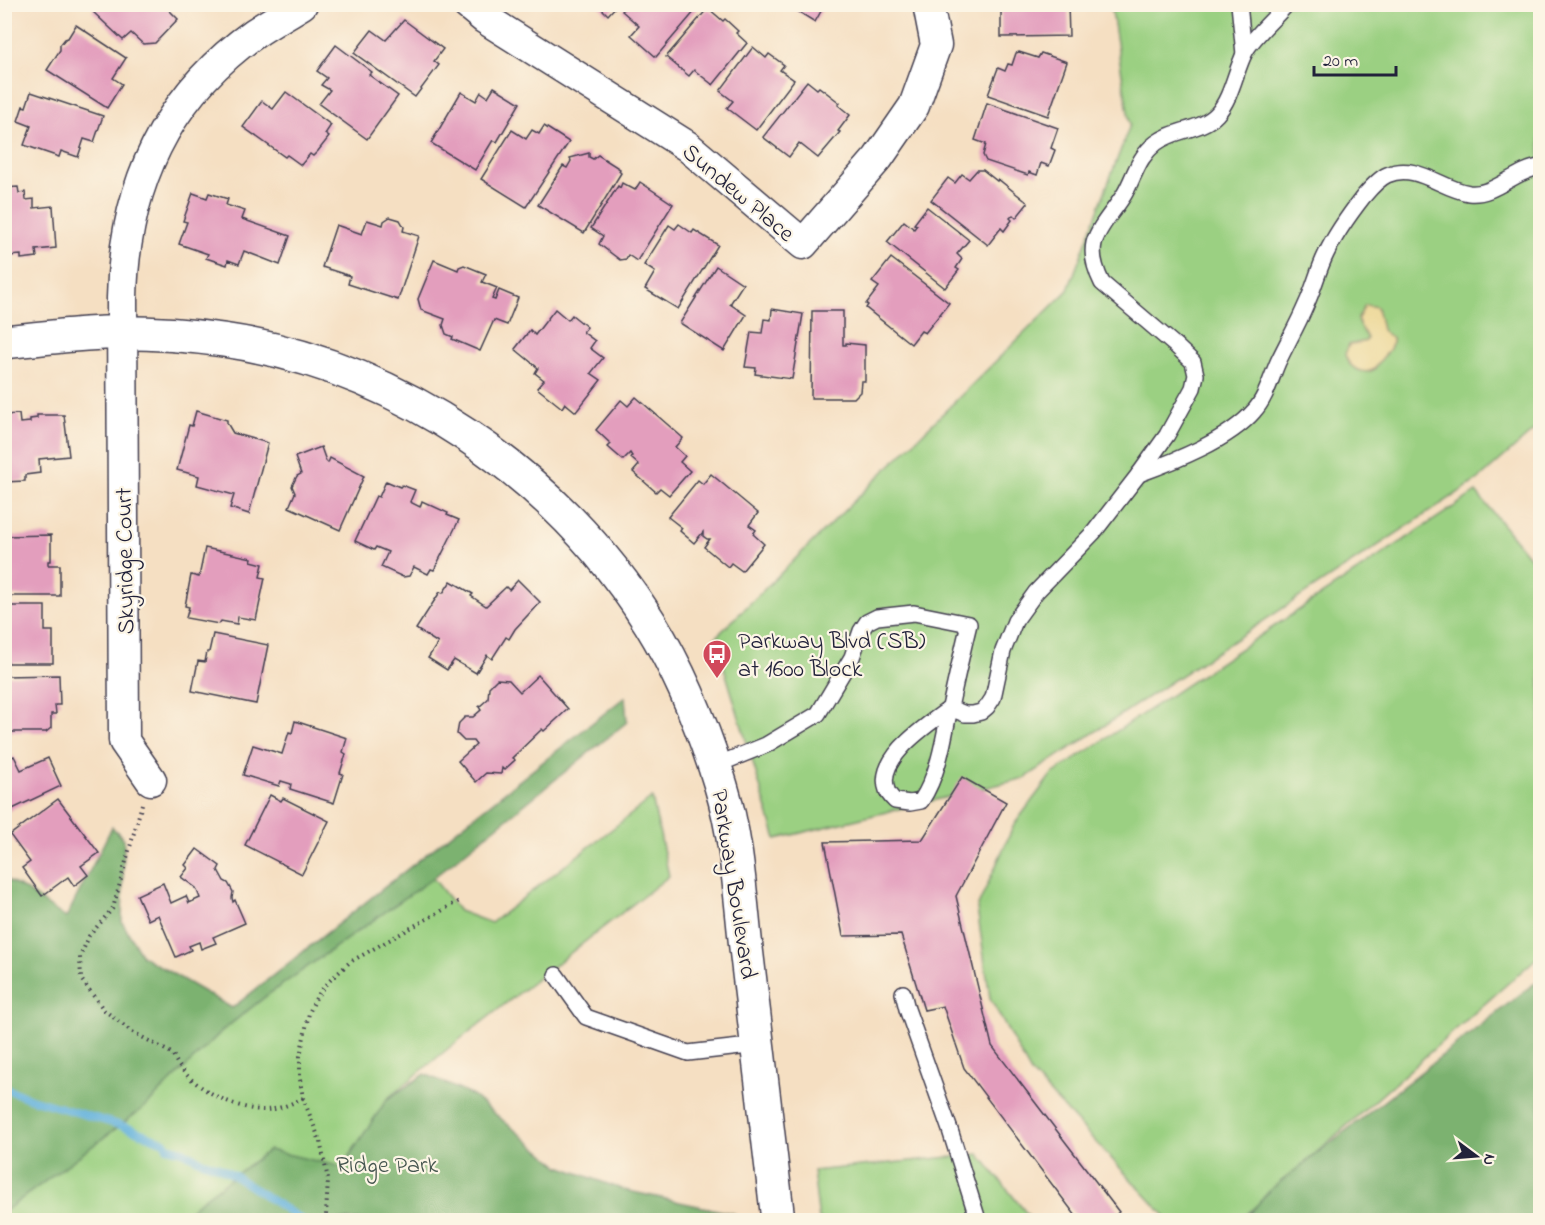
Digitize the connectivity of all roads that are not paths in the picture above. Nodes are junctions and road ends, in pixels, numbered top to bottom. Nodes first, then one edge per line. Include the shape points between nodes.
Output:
1 (302, 4) edge
2 (467, 4) edge
3 (912, 4) edge
4 (920, 4) edge
5 (928, 4) edge
6 (1239, 4) edge
7 (1287, 4) edge
8 (1244, 54) junction
9 (1540, 167) edge
10 (122, 334) junction
11 (4, 342) edge
12 (1139, 474) junction
13 (950, 708) junction
14 (714, 766) junction
15 (151, 780) road end
16 (556, 975) dead end
17 (903, 993) dead end
18 (758, 1045) junction
19 (778, 1221) edge
20 (978, 1221) edge

1 - 10 street, Skyridge Court via 254,34 221,62 181,105 152,152 133,206 123,257
2 - 5 street, Sundew Place via 687,146 803,244 878,158 914,106 936,45
3 - 4 street
6 - 8 lane
7 - 8 lane
8 - 12 lane via 1229,95 1216,115 1203,124 1172,133 1143,155 1126,192 1094,243 1096,270 1102,283 1193,362 1196,375 1167,435
9 - 12 lane via 1480,193 1467,193 1409,171 1385,176 1369,190 1337,233 1256,410 1245,421 1182,458
10 - 11 street, Parkway Boulevard
10 - 14 street, Parkway Boulevard via 226,341 337,370 429,412 501,460 562,513 632,597 689,697
10 - 15 street, Skyridge Court via 124,741
12 - 13 lane via 1094,532 1036,592 1015,621 987,707 973,714
13 - 13 lane via 930,787 921,801 895,801 887,790 885,776 894,756
13 - 14 lane via 969,624 914,613 877,617 861,631 852,657 818,714 766,745
14 - 18 street, Parkway Boulevard via 732,832
16 - 18 lane via 586,1017 688,1053
17 - 20 lane
18 - 19 street, Parkway Boulevard

